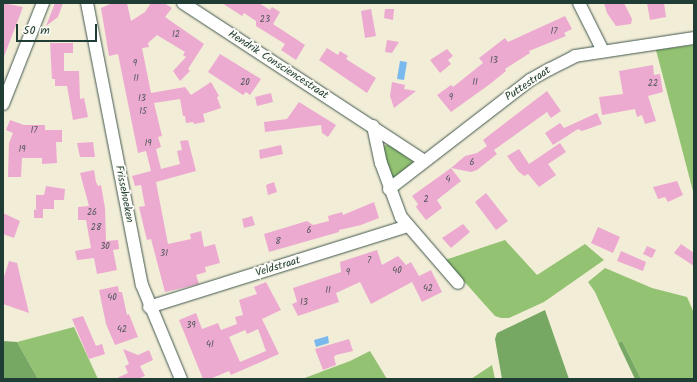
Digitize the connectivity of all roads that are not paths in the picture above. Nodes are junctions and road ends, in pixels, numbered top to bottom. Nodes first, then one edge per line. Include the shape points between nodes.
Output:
1 (43, 3) edge
2 (87, 3) edge
3 (183, 3) edge
4 (579, 3) edge
5 (694, 38) edge
6 (603, 51) junction
7 (3, 104) edge
8 (372, 126) junction
9 (424, 161) junction
10 (389, 189) junction
11 (408, 226) junction
12 (458, 283) dead end
13 (149, 307) junction
14 (180, 379) edge

1 - 7 street
2 - 13 street, Frissehoeken via 138,265
3 - 8 street, Hendrik Consciencestraat
4 - 6 street
5 - 6 street, Puttestraat
6 - 9 street, Puttestraat via 575,56 530,80
8 - 9 street, Hendrik Consciencestraat
8 - 10 street
9 - 10 street, Puttestraat
10 - 11 street
11 - 12 street
11 - 13 street, Veldstraat
13 - 14 street, Frissehoeken

